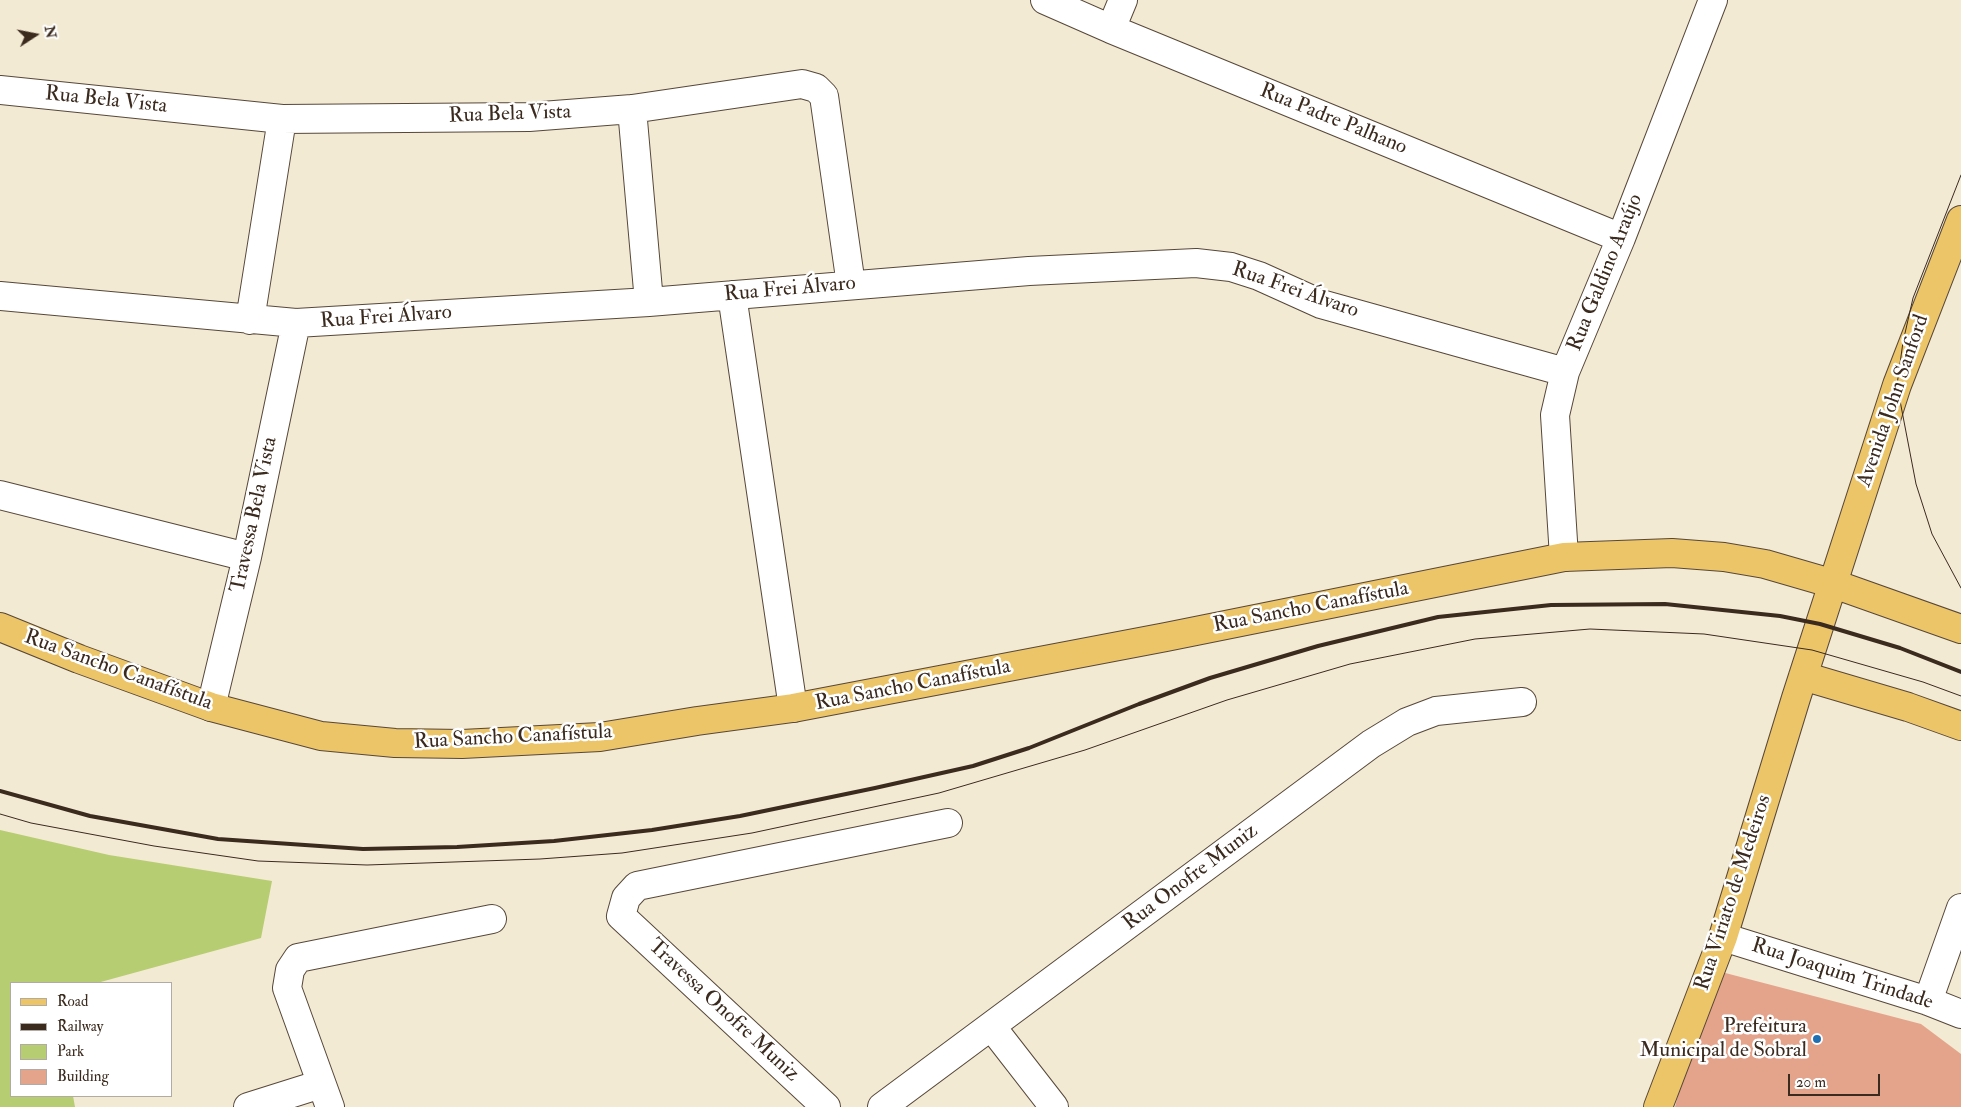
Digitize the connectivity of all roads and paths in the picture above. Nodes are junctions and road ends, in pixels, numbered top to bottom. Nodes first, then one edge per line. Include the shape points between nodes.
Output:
1 (1045, 0) edge
2 (1123, 0) edge
3 (1712, 0) edge
4 (1111, 29) junction
5 (0, 90) edge
6 (632, 109) junction
7 (282, 119) junction
8 (1961, 220) edge
9 (1621, 238) junction
10 (850, 285) junction
11 (732, 295) junction
12 (0, 296) edge
13 (649, 302) junction
14 (250, 320) junction
15 (296, 324) junction
16 (1565, 372) junction
17 (0, 494) edge
18 (247, 557) junction
19 (1564, 557) junction
20 (1834, 584) junction
21 (0, 627) edge
22 (1961, 629) edge
23 (1803, 676) junction
24 (1522, 702) dead end
25 (211, 707) junction
26 (794, 708) junction
27 (1961, 726) edge
28 (948, 822) dead end
29 (1961, 908) edge
30 (492, 919) dead end
31 (1723, 937) junction
32 (1928, 1001) junction
33 (1961, 1014) edge
34 (991, 1026) junction
35 (326, 1096) edge
36 (248, 1107) edge
37 (826, 1107) edge
38 (882, 1107) edge
39 (1054, 1107) edge
40 (1658, 1107) edge

1 - 4 street, Rua Padre Palhano
2 - 4 street
3 - 9 street, Rua Galdino Araújo
4 - 9 street, Rua Padre Palhano
5 - 7 street, Rua Bela Vista
6 - 7 street, Rua Bela Vista via 529,117
6 - 10 street, Rua Bela Vista via 802,84 816,88 824,96
6 - 13 street
7 - 14 street
8 - 20 main road, Avenida John Sanford via 1897,385
9 - 16 street, Rua Galdino Araújo
10 - 11 street, Rua Frei Álvaro
10 - 16 street, Rua Frei Álvaro via 1029,271 1196,264 1231,267 1320,304
11 - 13 street, Rua Frei Álvaro
11 - 26 street
12 - 14 street, Rua Frei Álvaro
13 - 15 street, Rua Frei Álvaro
14 - 15 street, Rua Frei Álvaro
15 - 18 street, Travessa Bela Vista
16 - 19 street, Rua Galdino Araújo via 1556,415
17 - 18 street
18 - 25 street, Travessa Bela Vista
19 - 20 main road, Rua Sancho Canafístula via 1672,553 1724,557 1765,564
19 - 26 main road, Rua Sancho Canafístula via 1166,638
20 - 22 main road, Rua Sancho Canafístula
20 - 23 main road, Avenida John Sanford
21 - 25 main road, Rua Sancho Canafístula
23 - 27 main road
23 - 31 main road, Rua Viriato de Medeiros
24 - 34 street, Rua Onofre Muniz via 1436,711 1400,726 1371,744
25 - 26 main road, Rua Sancho Canafístula via 321,736 395,743 453,744 600,737
28 - 37 street, Travessa Onofre Muniz via 637,886 626,898 620,916
29 - 32 street
30 - 35 street via 298,958 290,970 287,988
31 - 32 street, Rua Joaquim Trindade
31 - 40 main road, Rua Viriato de Medeiros
32 - 33 street, Rua Joaquim Trindade
34 - 38 street, Rua Onofre Muniz
34 - 39 street
35 - 36 street

